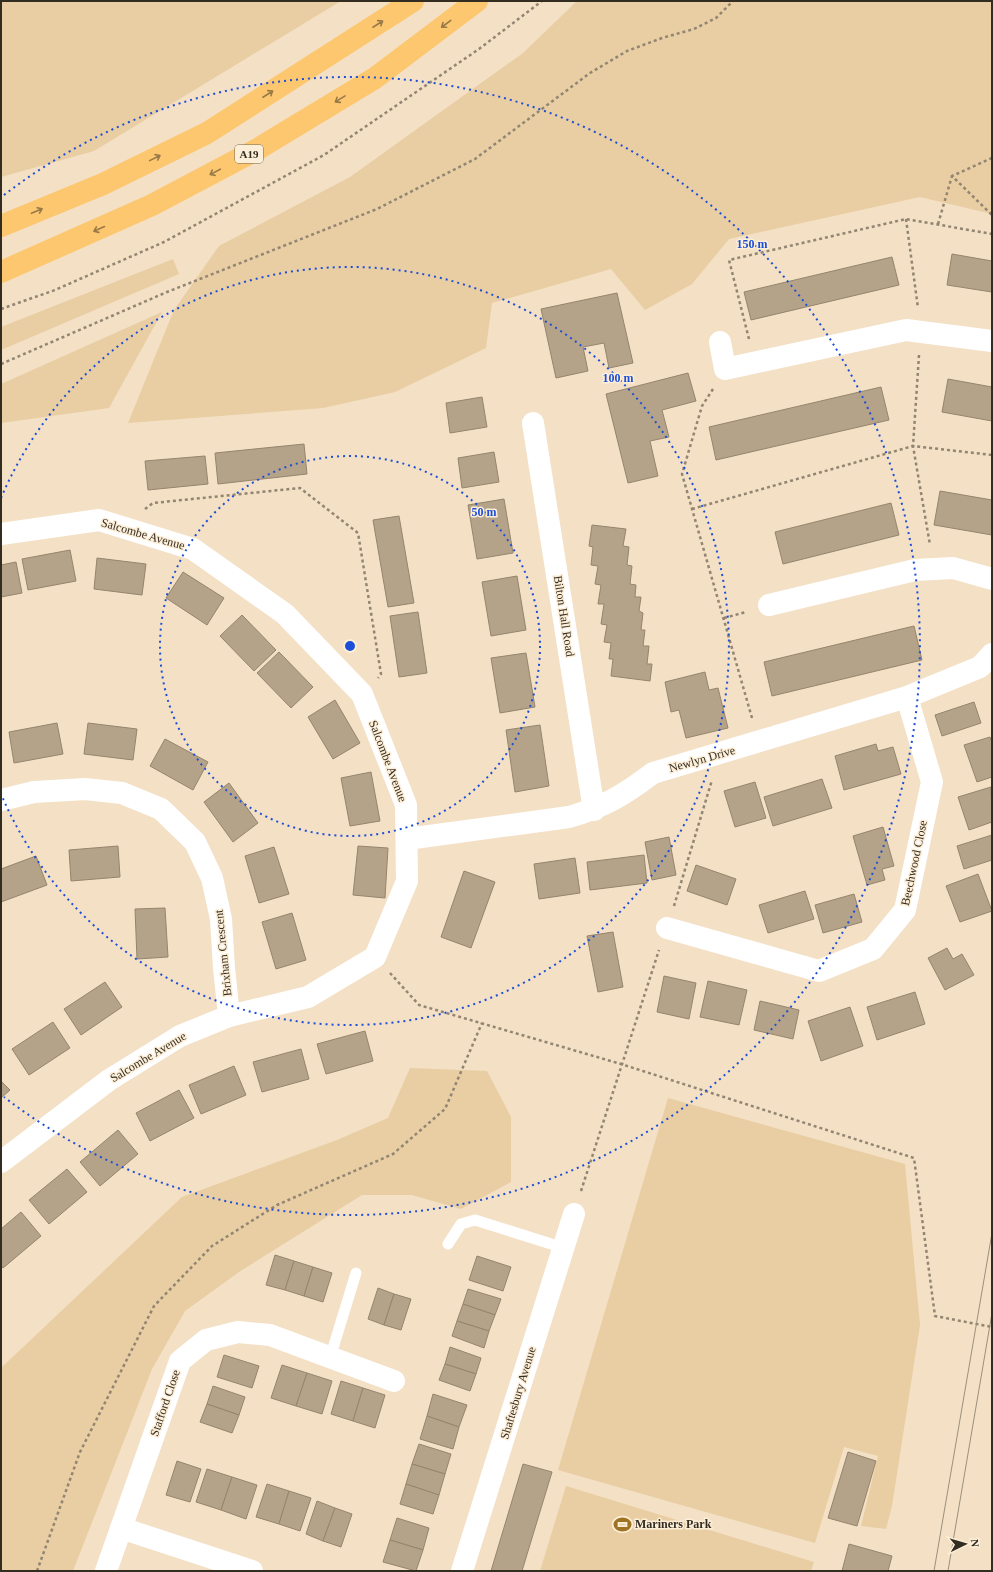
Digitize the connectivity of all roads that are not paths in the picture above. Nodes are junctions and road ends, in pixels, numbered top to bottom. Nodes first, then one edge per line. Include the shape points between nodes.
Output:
1 (413, 1) edge
2 (477, 1) edge
3 (1, 226) edge
4 (1, 272) edge
5 (992, 341) edge
6 (720, 342) dead end
7 (533, 423) dead end
8 (1, 534) edge
9 (992, 579) edge
10 (769, 605) dead end
11 (992, 654) edge
12 (907, 698) junction
13 (1, 800) edge
14 (594, 810) junction
15 (406, 839) junction
16 (667, 928) road end
17 (229, 1016) junction
18 (1, 1162) edge
19 (574, 1214) road end
20 (448, 1244) dead end
21 (564, 1248) junction
22 (356, 1274) dead end
23 (330, 1358) junction
24 (394, 1381) dead end
25 (121, 1528) junction
26 (106, 1571) edge
27 (252, 1571) edge
28 (462, 1571) edge

3 -> 1 highway via 103,184 207,133
2 -> 4 highway, A19 via 375,78 256,150 152,206
5 - 6 street via 906,330 725,370
7 - 14 street, Bilton Hall Road
8 - 15 street, Salcombe Avenue via 99,520 193,549 285,614 362,694 406,805
9 - 10 street via 953,568 915,570
11 - 12 street, Newlyn Drive via 980,667
12 - 14 street, Newlyn Drive via 654,773 625,794
12 - 16 street, Beechwood Close via 932,782 905,910 873,949 819,971
13 - 17 street, Brixham Crescent via 34,792 85,789 122,793 161,809 195,842 212,878 221,919
14 - 15 street, Newlyn Drive via 569,817
15 - 17 street, Salcombe Avenue via 407,881 375,957 308,997
17 - 18 street, Salcombe Avenue via 180,1036 109,1080
19 - 21 street, Shaftesbury Avenue
20 - 21 lane via 461,1224 475,1220
21 - 28 street, Shaftesbury Avenue
22 - 23 lane
23 - 24 street, Stafford Close
23 - 25 street, Stafford Close via 270,1335 238,1332 206,1340 180,1361
25 - 26 street, Stafford Close
25 - 27 street

